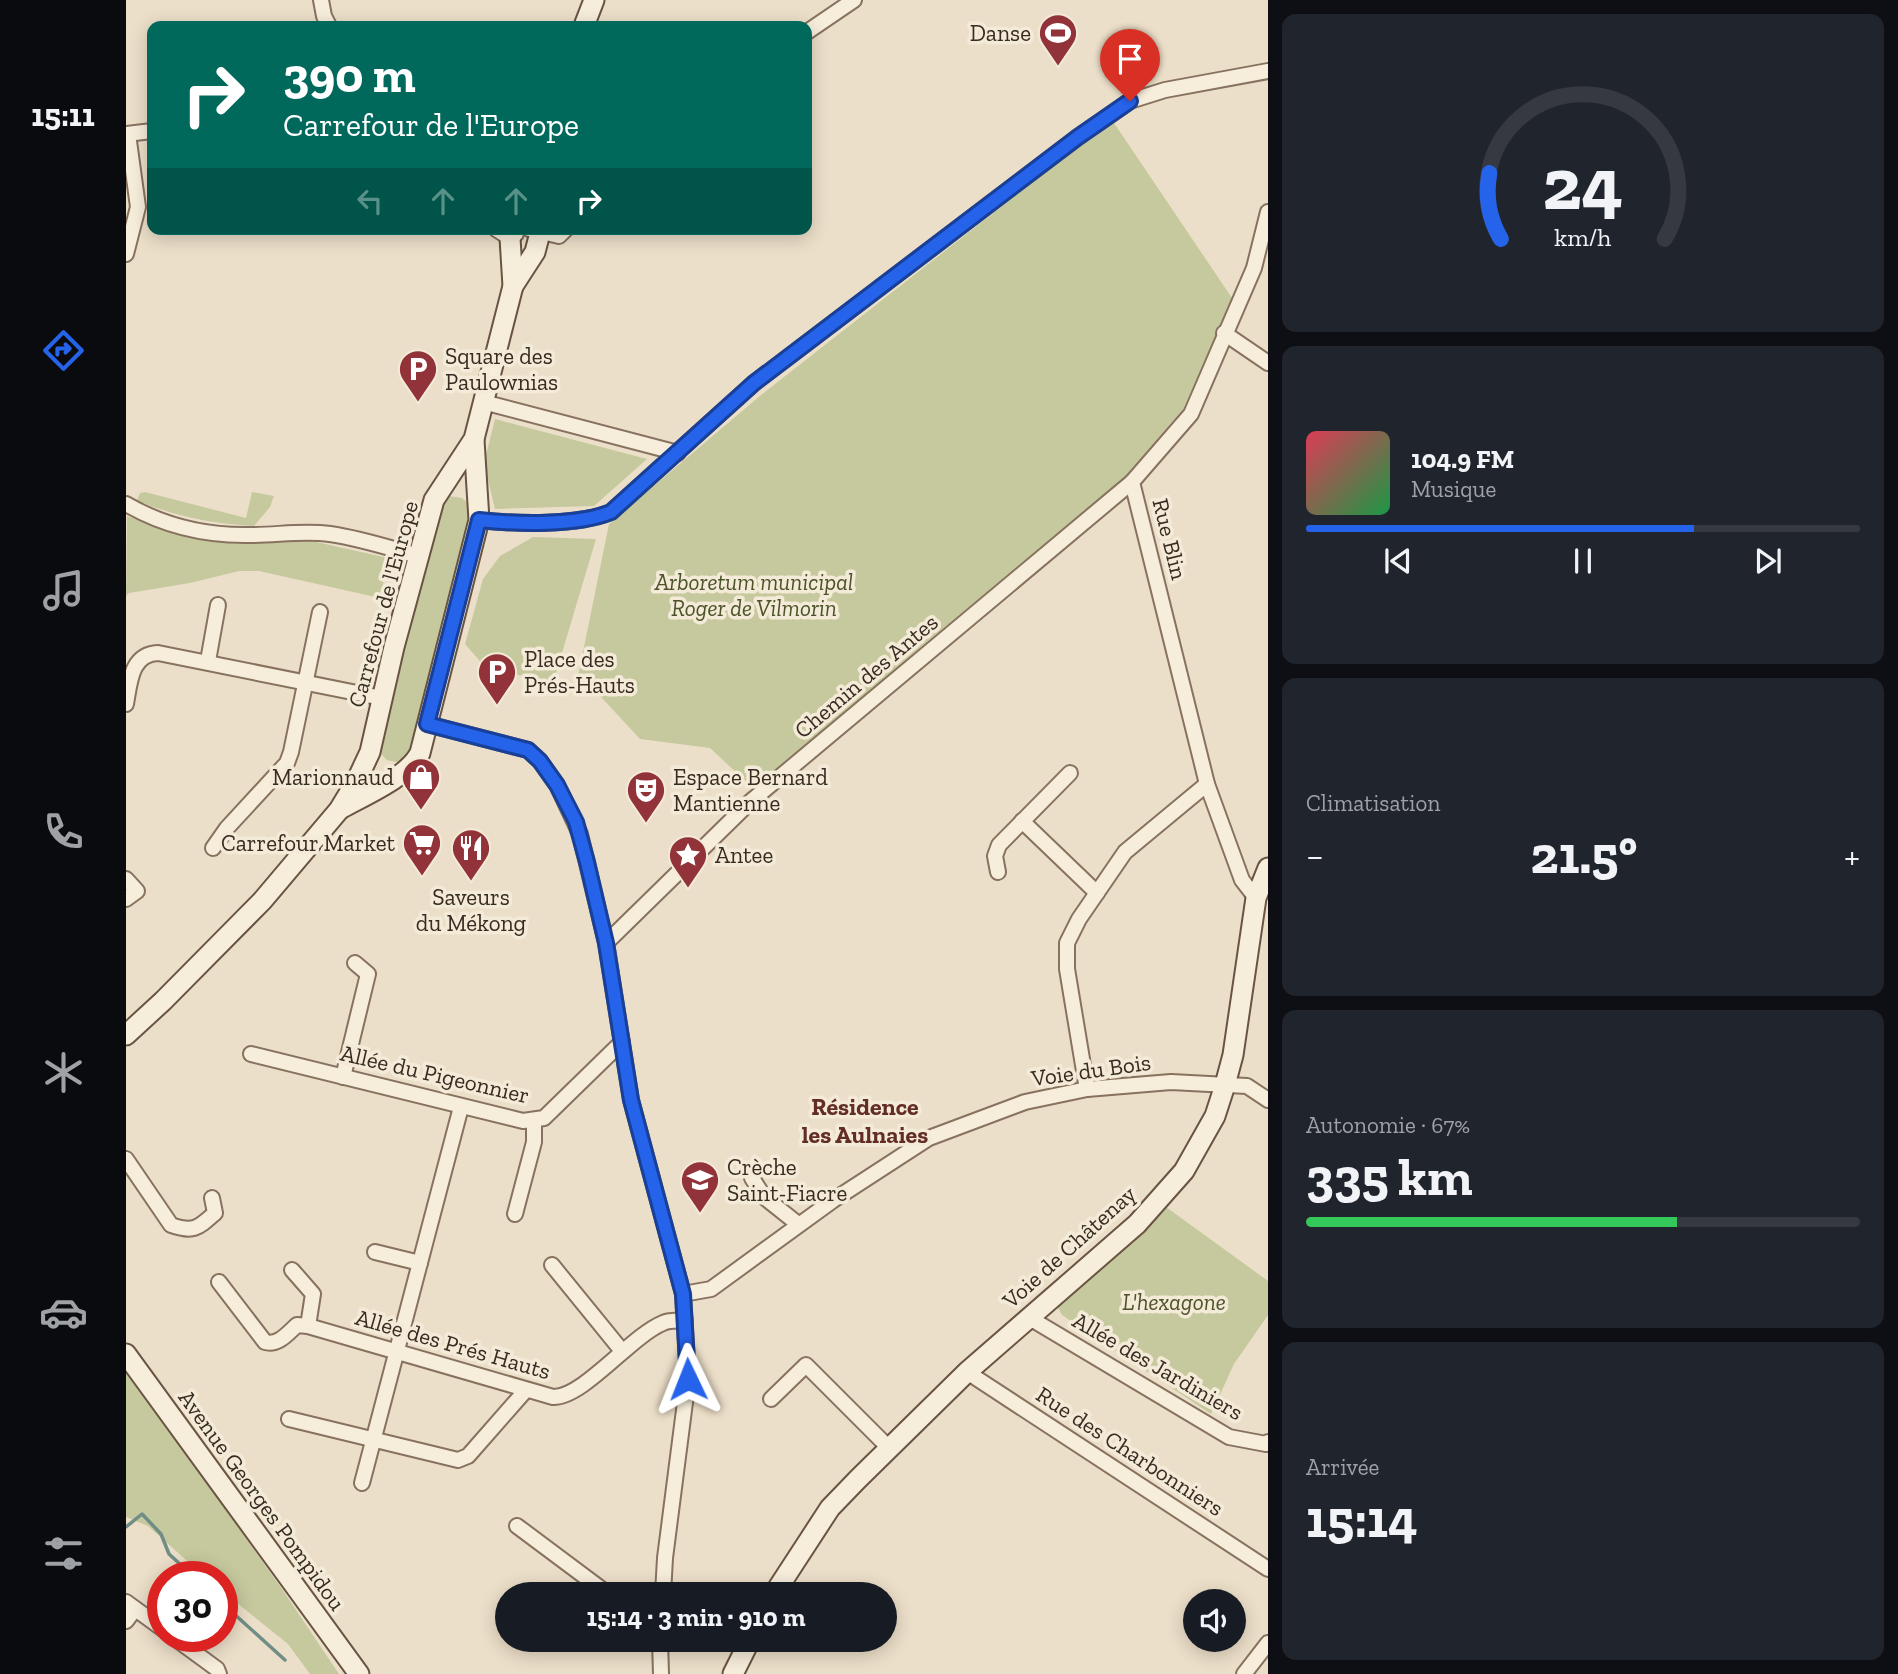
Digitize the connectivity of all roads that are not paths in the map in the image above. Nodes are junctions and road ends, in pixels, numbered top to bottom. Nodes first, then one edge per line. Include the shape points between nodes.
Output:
1 (321, 0) edge
2 (594, 0) edge
3 (855, 0) edge
4 (326, 21) edge
5 (586, 21) edge
6 (812, 29) edge
7 (1268, 71) edge
8 (147, 132) edge
9 (127, 134) edge
10 (1268, 212) edge
11 (521, 235) edge
12 (524, 235) edge
13 (126, 254) edge
14 (513, 286) junction
15 (1224, 333) junction
16 (1268, 363) edge
17 (483, 402) junction
18 (474, 439) junction
19 (678, 453) junction
20 (1132, 482) junction
21 (442, 489) junction
22 (478, 496) junction
23 (126, 504) edge
24 (479, 520) junction
25 (418, 556) junction
26 (218, 605) dead end
27 (320, 612) dead end
28 (208, 661) junction
29 (306, 681) junction
30 (127, 687) edge
31 (382, 698) junction
32 (126, 705) edge
33 (427, 724) junction
34 (370, 752) junction
35 (404, 772) junction
36 (1070, 773) dead end
37 (1207, 784) junction
38 (339, 810) junction
39 (1022, 821) junction
40 (213, 848) dead end
41 (1268, 868) edge
42 (998, 872) dead end
43 (126, 879) edge
44 (1097, 893) junction
45 (1256, 898) junction
46 (126, 899) edge
47 (606, 943) junction
48 (355, 963) dead end
49 (126, 1035) edge
50 (622, 1042) junction
51 (251, 1054) dead end
52 (343, 1077) junction
53 (1225, 1085) junction
54 (1087, 1089) junction
55 (1268, 1100) edge
56 (461, 1107) junction
57 (534, 1121) junction
58 (126, 1159) edge
59 (752, 1178) dead end
60 (212, 1198) dead end
61 (514, 1214) dead end
62 (798, 1224) junction
63 (375, 1252) dead end
64 (420, 1263) junction
65 (552, 1265) dead end
66 (292, 1270) dead end
67 (219, 1282) dead end
68 (683, 1294) junction
69 (1028, 1317) junction
70 (685, 1320) junction
71 (308, 1326) junction
72 (398, 1350) junction
73 (622, 1351) junction
74 (126, 1354) edge
75 (967, 1372) junction
76 (526, 1390) junction
77 (771, 1399) dead end
78 (289, 1419) dead end
79 (373, 1441) junction
80 (1268, 1442) edge
81 (888, 1448) junction
82 (362, 1483) dead end
83 (517, 1526) dead end
84 (1268, 1569) edge
85 (592, 1582) edge
86 (664, 1582) edge
87 (783, 1582) edge
88 (130, 1606) edge
89 (147, 1618) edge
90 (126, 1621) edge
91 (1268, 1643) edge
92 (194, 1652) edge
93 (660, 1652) edge
94 (744, 1652) edge
95 (219, 1674) edge
96 (359, 1674) edge
97 (661, 1674) edge
98 (733, 1674) edge
99 (1244, 1674) edge

1 - 4 street
2 - 5 street
3 - 6 street
7 - 19 street via 1130,101 754,383
8 - 9 street
9 - 13 street via 138,207
10 - 15 street, Rue Blin via 1254,268
11 - 14 street
12 - 14 street via 535,252
14 - 17 street
15 - 16 street
15 - 20 street, Rue Blin via 1191,414
17 - 18 street
17 - 19 street
18 - 21 street
18 - 22 street
19 - 24 street via 601,516
20 - 37 street, Rue Blin
20 - 47 street, Chemin des Antes via 750,802
21 - 22 street, Carrefour de l'Europe via 459,488
21 - 25 street, Carrefour de l'Europe via 434,500
22 - 24 street
23 - 25 street via 191,530 332,534
24 - 33 street
25 - 31 street, Carrefour de l'Europe
26 - 28 street
27 - 29 street
28 - 29 street
28 - 30 street via 148,653 134,668
29 - 31 street
29 - 40 street via 287,763
30 - 32 street
31 - 34 street, Carrefour de l'Europe
33 - 35 street via 420,753
33 - 47 street via 516,746 540,761 576,822
34 - 35 street via 380,765
34 - 38 street, Carrefour de l'Europe
35 - 38 street
36 - 39 street
37 - 44 street via 1125,852
37 - 45 street, Rue Blin via 1242,880
38 - 49 street via 262,901
39 - 42 street via 999,845 995,856
39 - 44 street
41 - 45 street, Voie de Châtenay
43 - 46 street via 136,891
44 - 54 street via 1067,943
45 - 53 street, Voie de Châtenay
47 - 50 street
48 - 52 street via 368,974
50 - 57 street, Allée du Pigeonnier via 544,1118
50 - 68 street via 634,1112
51 - 52 street, Allée du Pigeonnier
52 - 56 street, Allée du Pigeonnier
53 - 54 street, Voie du Bois via 1171,1082
53 - 55 street, Voie du Bois via 1247,1086
53 - 69 street, Voie de Châtenay via 1204,1139 1169,1189 1116,1242
54 - 62 street, Voie du Bois via 1025,1102 929,1138
56 - 57 street, Allée du Pigeonnier
56 - 64 street
57 - 61 street via 534,1142
58 - 60 street via 172,1225 197,1229 215,1213
59 - 62 street via 764,1198
62 - 68 street, Voie du Bois via 711,1289
63 - 64 street
64 - 72 street
65 - 73 street
66 - 71 street via 313,1294
67 - 71 street via 265,1342 275,1343 297,1325
68 - 70 street
69 - 75 street, Voie de Châtenay
69 - 80 street, Allée des Jardiniers via 1229,1437
70 - 73 street, Allée des Prés Hauts via 663,1323
70 - 86 street via 688,1379
71 - 72 street, Allée des Prés Hauts
72 - 76 street, Allée des Prés Hauts
72 - 79 street
73 - 76 street, Allée des Prés Hauts via 569,1395 553,1397
74 - 96 street, Avenue Georges Pompidou
75 - 81 street, Voie de Châtenay
75 - 84 street, Rue des Charbonniers
76 - 79 street via 468,1456 458,1460
77 - 81 street via 806,1365
78 - 79 street
79 - 82 street
81 - 87 street, Voie de Châtenay via 830,1508
83 - 85 street
88 - 89 street
88 - 90 street
91 - 99 street
92 - 95 street
93 - 97 street
94 - 98 street

